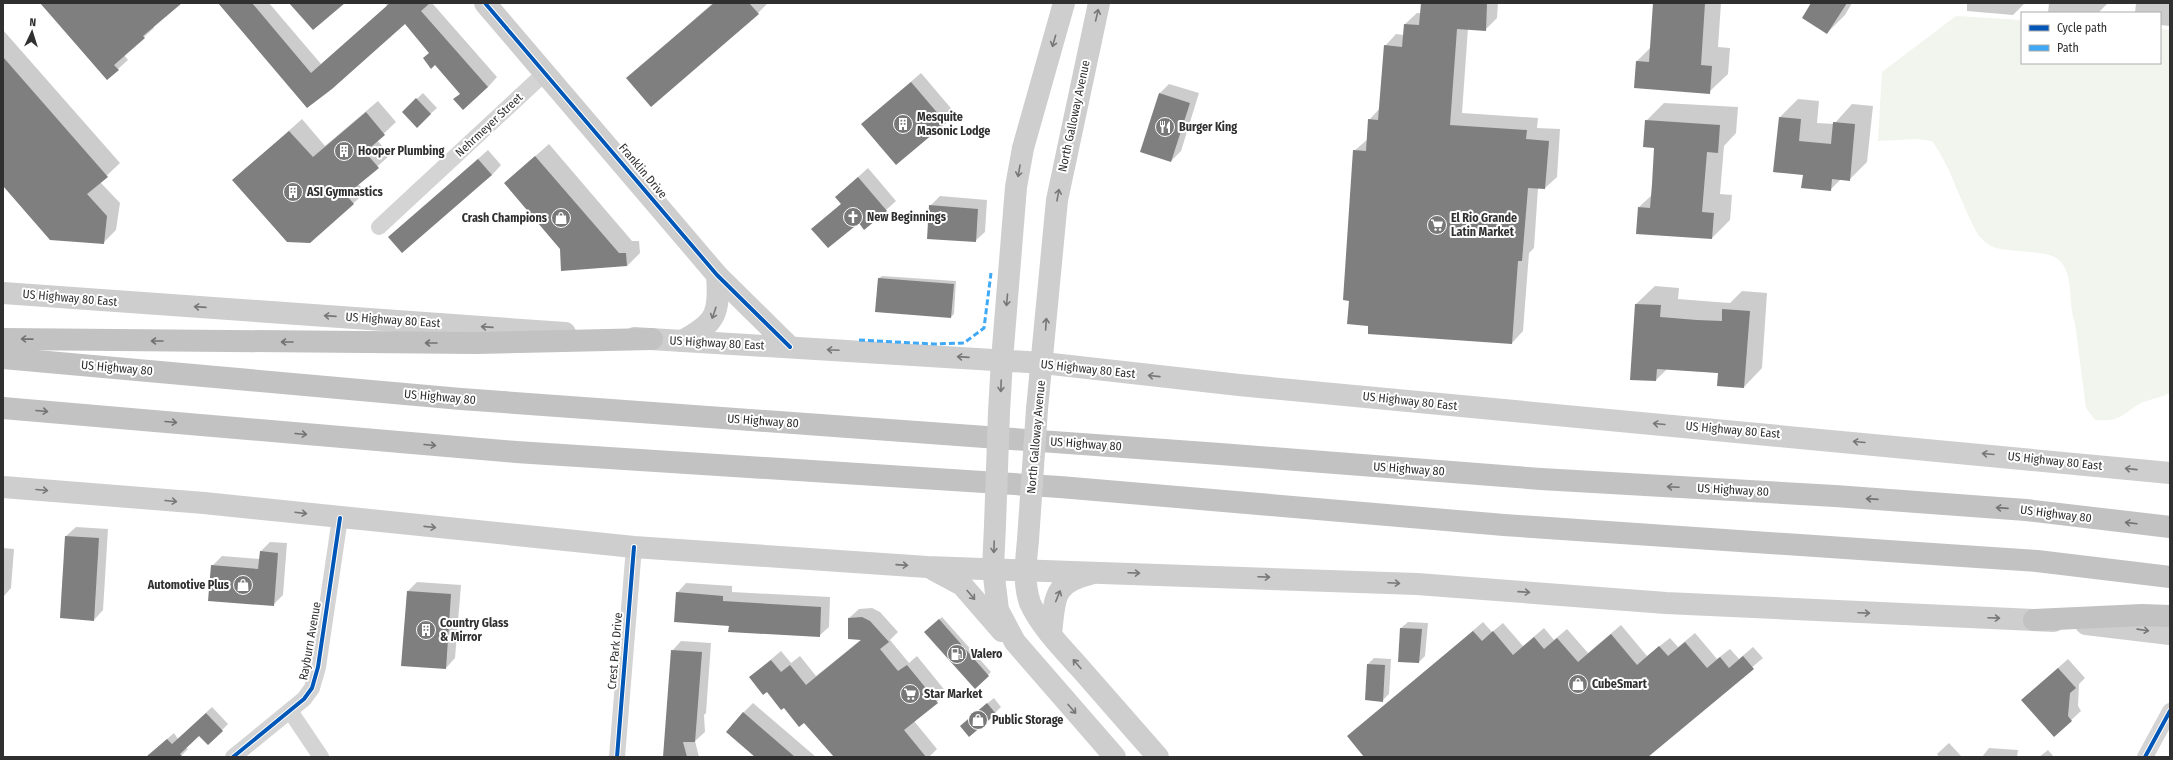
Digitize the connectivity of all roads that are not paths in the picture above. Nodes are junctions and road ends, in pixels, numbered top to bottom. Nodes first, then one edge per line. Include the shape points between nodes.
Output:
1 (486, 3) edge
2 (1064, 3) edge
3 (1099, 3) edge
4 (546, 72) junction
5 (379, 227) dead end
6 (717, 275) junction
7 (3, 293) edge
8 (3, 339) edge
9 (652, 339) junction
10 (682, 341) junction
11 (790, 347) junction
12 (3, 358) edge
13 (1002, 360) junction
14 (1043, 363) junction
15 (3, 408) edge
16 (2170, 473) edge
17 (3, 487) edge
18 (340, 518) junction
19 (2170, 527) edge
20 (634, 547) junction
21 (927, 567) junction
22 (993, 568) junction
23 (1026, 569) junction
24 (1100, 572) junction
25 (2170, 577) edge
26 (2170, 616) edge
27 (2034, 620) junction
28 (1051, 634) junction
29 (2170, 634) edge
30 (1029, 658) junction
31 (1044, 677) junction
32 (290, 711) junction
33 (2170, 711) edge
34 (233, 757) edge
35 (321, 757) edge
36 (618, 757) edge
37 (1115, 757) edge
38 (1151, 757) edge
39 (1158, 757) edge
40 (2145, 757) edge

1 - 4 main road, Franklin Drive
2 -> 13 main road via 1023,148
14 -> 3 main road, North Galloway Avenue via 1056,200
4 - 5 street, Nehrmeyer Street
4 - 6 main road, Franklin Drive
6 -> 10 main road via 719,297 712,319 704,330
6 - 11 main road, Franklin Drive
9 -> 7 main road, US Highway 80 East
9 -> 8 highway via 452,343
9 - 10 main road, US Highway 80 East
10 - 11 main road, US Highway 80 East
13 -> 11 main road, US Highway 80 East
19 -> 12 highway, US Highway 80 via 2026,510 1541,479 476,401
13 - 14 main road, US Highway 80 East
13 -> 22 main road, bridge
16 -> 14 main road, US Highway 80 East via 2001,455 1238,385
14 - 23 main road, North Galloway Avenue, bridge via 1037,409
15 -> 25 highway via 524,452 1038,486 1512,526 2038,561
17 -> 18 main road via 204,503
18 -> 20 main road
18 - 32 street, Rayburn Avenue via 318,667 312,688
20 -> 21 main road
20 - 36 street, Crest Park Drive
21 - 22 main road
21 -> 30 main road via 962,585 992,621
22 - 23 main road
22 - 30 main road via 998,610 1015,642
23 - 24 main road
23 - 28 main road, North Galloway Avenue via 1030,602
24 -> 27 main road via 1409,584 1666,603
28 -> 24 main road via 1057,595 1064,583
26 - 27 highway
27 -> 29 main road
39 -> 28 main road, North Galloway Avenue
30 - 31 main road
31 -> 37 main road
31 - 38 main road via 1052,676 1072,683 1092,700 1139,752
32 - 34 street, Rayburn Avenue
32 - 35 street
33 - 40 street

